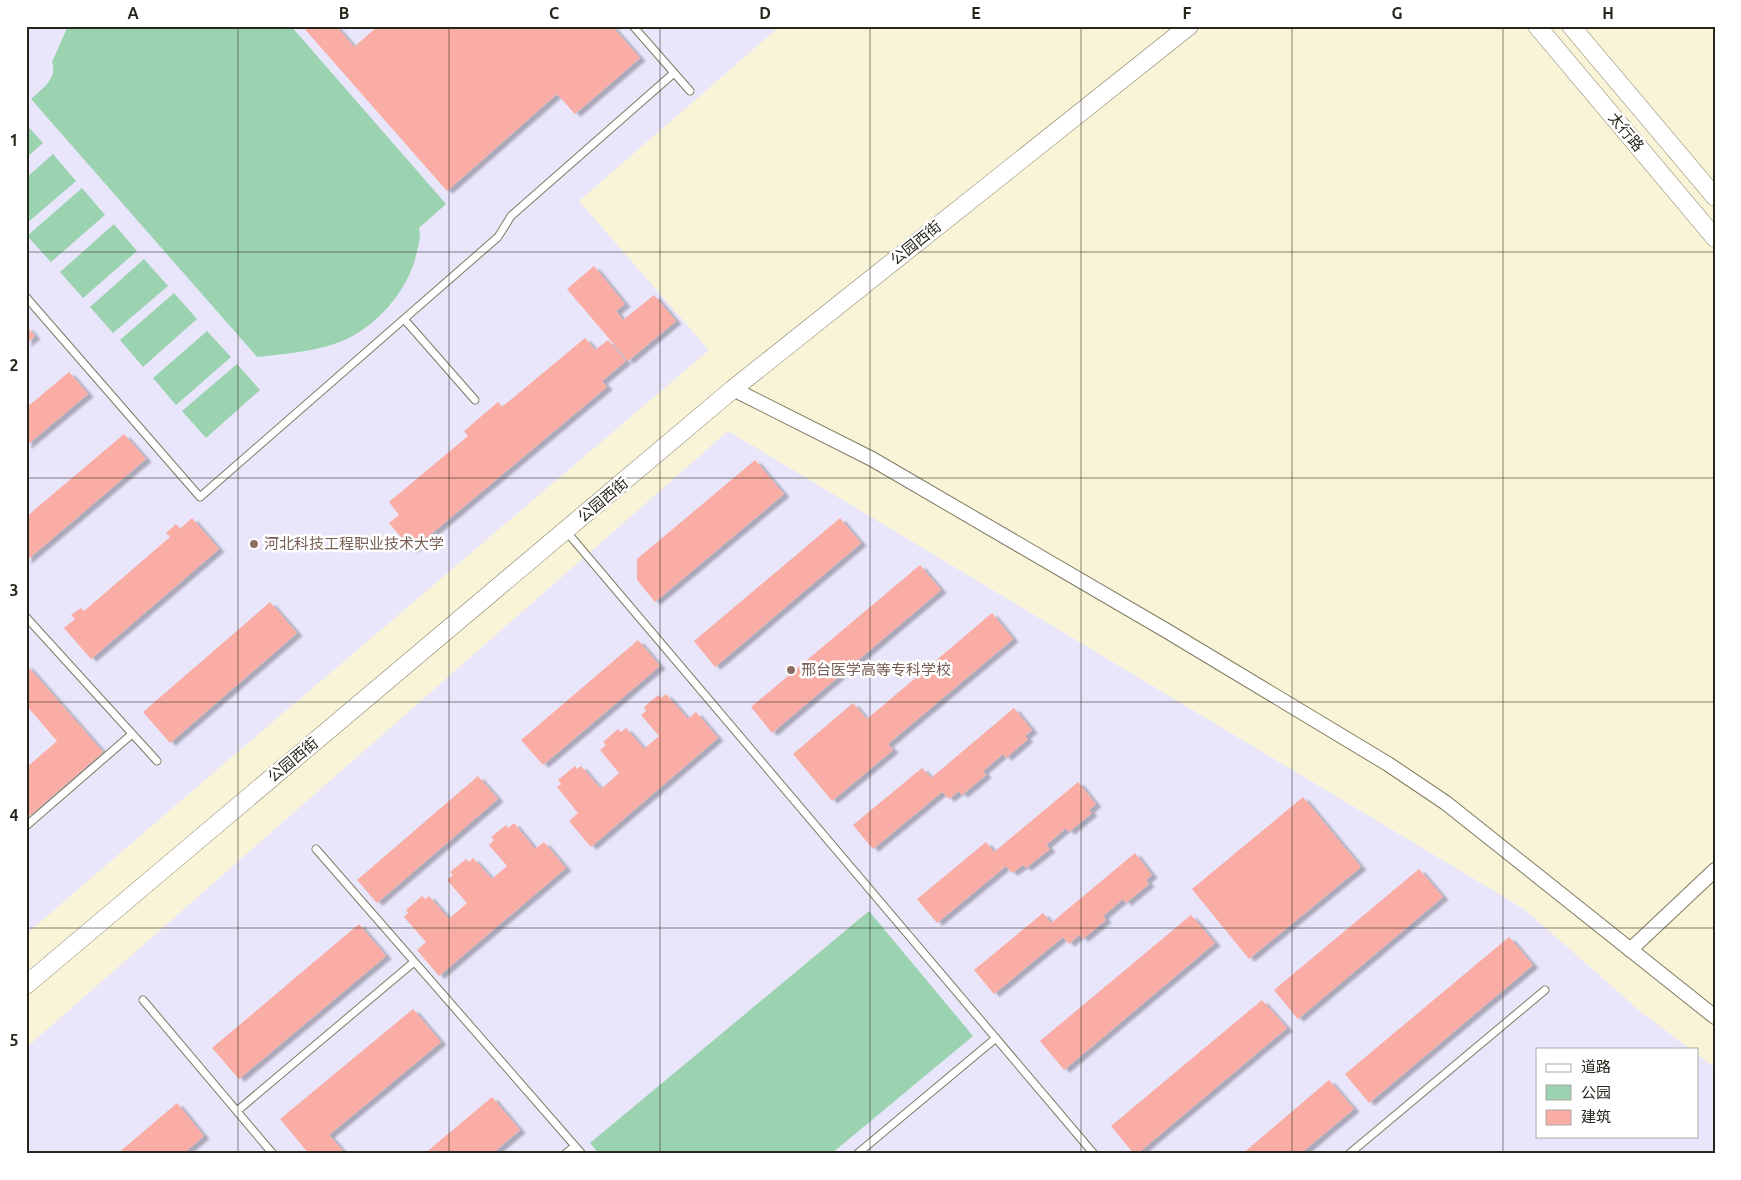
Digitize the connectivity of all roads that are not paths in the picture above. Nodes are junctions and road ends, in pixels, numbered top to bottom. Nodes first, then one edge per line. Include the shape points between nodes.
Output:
1 (633, 26) edge
2 (1189, 26) edge
3 (1537, 26) edge
4 (1571, 26) edge
5 (674, 73) junction
6 (690, 92) dead end
7 (1715, 197) edge
8 (1715, 238) edge
9 (26, 297) edge
10 (404, 319) junction
11 (734, 389) junction
12 (475, 400) dead end
13 (566, 531) junction
14 (26, 617) edge
15 (132, 734) junction
16 (157, 761) dead end
17 (26, 826) edge
18 (316, 849) dead end
19 (1715, 870) edge
20 (1630, 950) junction
21 (414, 962) junction
22 (26, 985) edge
23 (1545, 990) dead end
24 (143, 1000) dead end
25 (1715, 1017) edge
26 (996, 1038) junction
27 (237, 1111) junction
28 (575, 1146) junction
29 (273, 1154) edge
30 (565, 1154) edge
31 (582, 1154) edge
32 (857, 1154) edge
33 (1094, 1154) edge
34 (1349, 1154) edge

1 - 5 lane
2 - 11 street, 公园西街
3 - 8 street, 太行路
4 - 7 street, 太行路
5 - 6 lane
5 - 10 lane via 511,216 498,237
9 - 10 lane via 200,497
10 - 12 lane
11 - 13 street, 公园西街
11 - 20 street via 872,459 1388,764 1446,803
13 - 22 street, 公园西街
13 - 26 lane
14 - 15 lane
15 - 16 lane
15 - 17 lane
18 - 21 lane
19 - 20 street
20 - 25 street
21 - 27 lane
21 - 28 lane
23 - 34 lane
24 - 27 lane
26 - 32 lane
26 - 33 lane
27 - 29 lane
28 - 30 lane
28 - 31 lane

